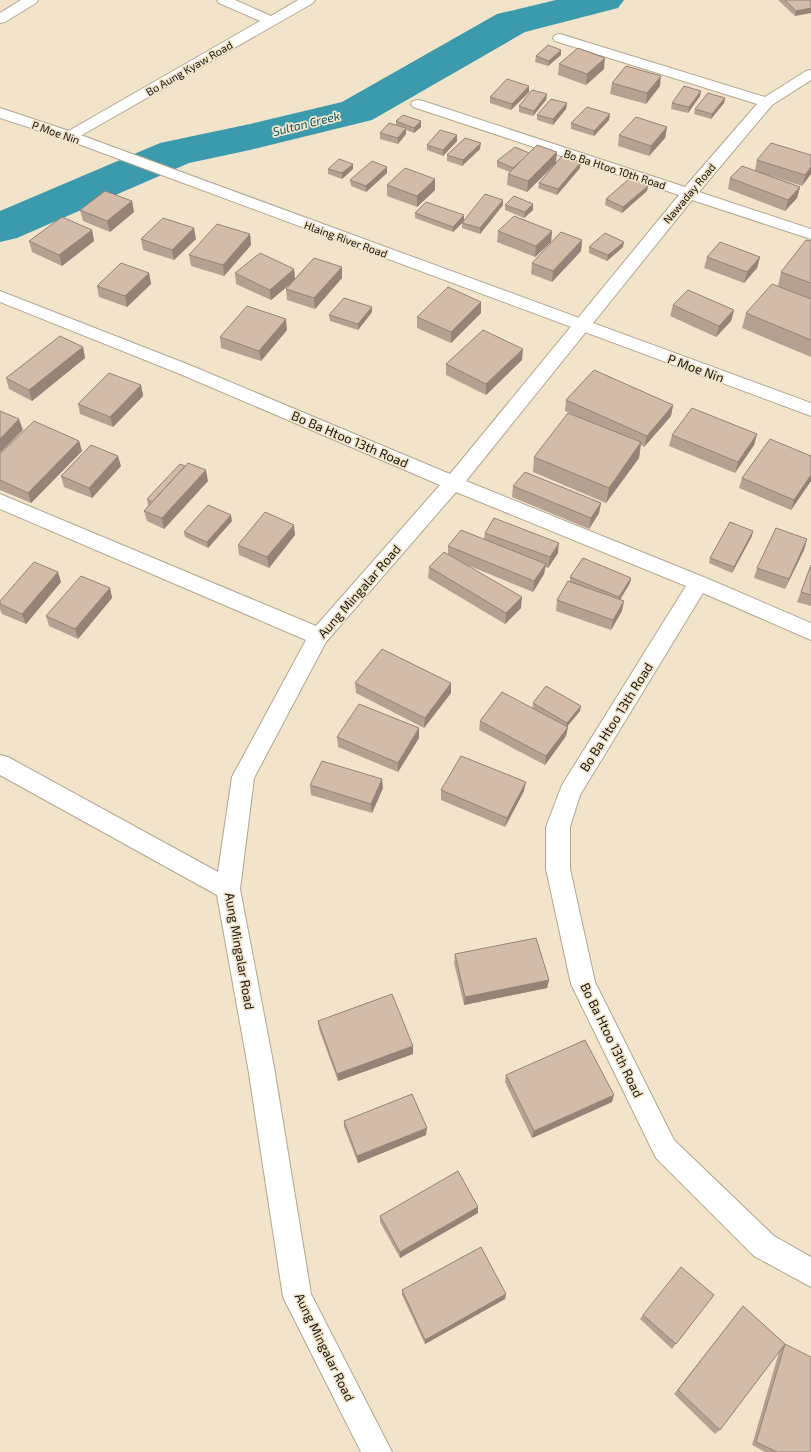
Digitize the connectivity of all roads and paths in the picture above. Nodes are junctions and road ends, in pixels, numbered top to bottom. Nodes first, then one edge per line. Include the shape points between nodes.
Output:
1 (31, 0) edge
2 (224, 0) edge
3 (308, 0) edge
4 (0, 19) edge
5 (271, 21) junction
6 (560, 38) dead end
7 (811, 74) edge
8 (767, 102) junction
9 (418, 104) dead end
10 (0, 113) edge
11 (70, 136) junction
12 (112, 152) joint
13 (689, 193) junction
14 (811, 234) edge
15 (0, 296) edge
16 (580, 325) junction
17 (811, 410) edge
18 (453, 483) junction
19 (0, 500) edge
20 (699, 582) junction
21 (811, 632) edge
22 (319, 636) junction
23 (0, 764) edge
24 (228, 889) junction
25 (811, 1273) edge
26 (377, 1452) edge

1 - 4 street
2 - 5 street
3 - 5 street, Bo Aung Kyaw Road
5 - 11 street, Bo Aung Kyaw Road
6 - 8 street
7 - 8 street, Nawaday Road
8 - 13 street, Nawaday Road
9 - 13 street, Bo Ba Htoo 10th Road
10 - 11 street, P Moe Nin
11 - 12 street, P Moe Nin
12 - 16 street, Hlaing River Road
13 - 14 street, Bo Ba Htoo 10th Road
13 - 16 street, Nawaday Road
15 - 18 street, Bo Ba Htoo 13th Road via 186,370
16 - 17 street, P Moe Nin
16 - 18 street, Aung Mingalar Road
18 - 20 street, Bo Ba Htoo 13th Road
18 - 22 street, Aung Mingalar Road
19 - 22 street
20 - 21 street, Bo Ba Htoo 13th Road
20 - 25 street, Bo Ba Htoo 13th Road via 570,792 558,827 558,868 583,984 665,1148 764,1246
22 - 24 street, Aung Mingalar Road via 243,777
23 - 24 street
24 - 26 street, Aung Mingalar Road via 262,1067 297,1297

